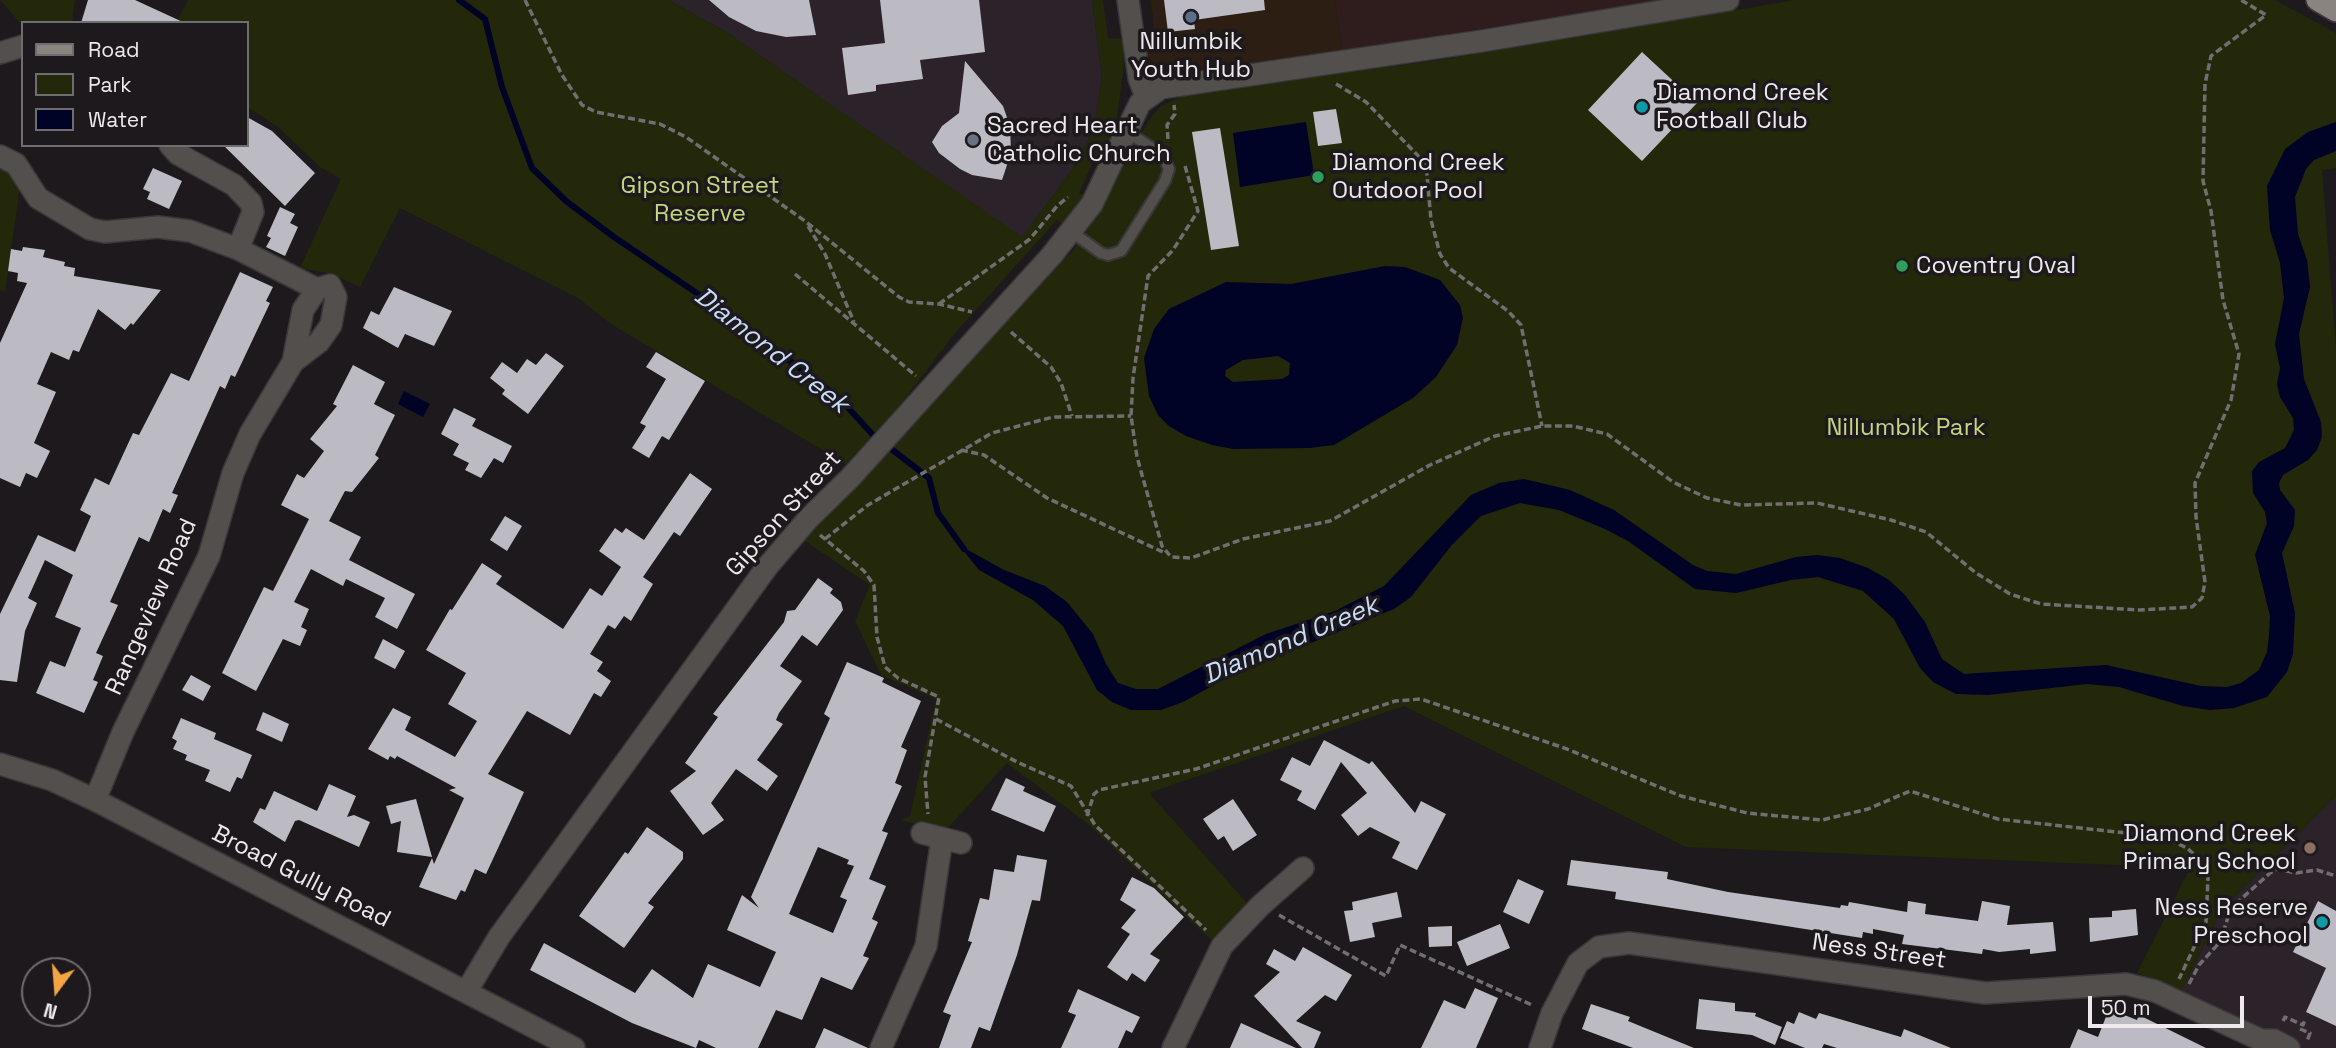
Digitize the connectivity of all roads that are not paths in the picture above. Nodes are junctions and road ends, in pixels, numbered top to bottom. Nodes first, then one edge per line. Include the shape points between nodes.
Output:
1 (1128, 0) edge
2 (1728, 0) edge
3 (2317, 0) edge
4 (2336, 11) edge
5 (21, 47) edge
6 (0, 53) edge
7 (1146, 97) junction
8 (1127, 132) junction
9 (172, 147) edge
10 (0, 156) edge
11 (1072, 232) junction
12 (238, 249) junction
13 (317, 289) junction
14 (293, 362) junction
15 (0, 764) edge
16 (95, 800) junction
17 (940, 838) road end
18 (1303, 868) dead end
19 (466, 992) junction
20 (2264, 1044) edge
21 (2298, 1045) edge
22 (574, 1048) edge
23 (881, 1048) edge
24 (1173, 1048) edge
25 (1540, 1048) edge

1 - 7 street
2 - 7 street via 1331,65 1185,82
3 - 4 main road
5 - 6 street
7 - 8 street, Gipson Street
8 - 11 street, Gipson Street via 1101,188
8 - 11 lane via 1163,155 1169,169 1165,181 1121,251 1101,253
9 - 12 street via 234,185 251,203 253,212
10 - 12 street via 16,164 38,198 90,229 175,228
11 - 19 street, Gipson Street, bridge via 804,523 728,619 499,937
12 - 13 street
13 - 14 street, Rangeview Road via 298,323
13 - 14 street, Rangeview Road via 333,288 334,316 323,338
14 - 16 street, Rangeview Road via 246,443 209,556
15 - 16 street, Broad Gully Road
16 - 19 street, Broad Gully Road
17 - 23 street via 926,946
18 - 24 street via 1222,946
19 - 22 street, Broad Gully Road
20 - 21 street, Ness Street via 2274,1040
20 - 25 street, Ness Street via 2162,994 2126,984 1985,993 1613,943 1578,963

